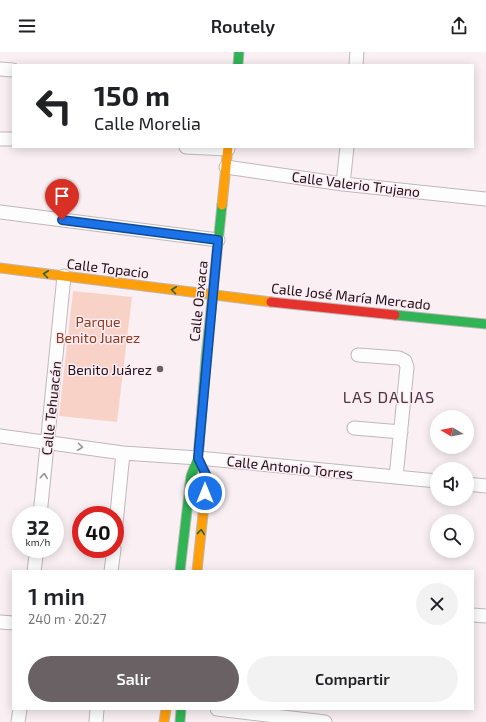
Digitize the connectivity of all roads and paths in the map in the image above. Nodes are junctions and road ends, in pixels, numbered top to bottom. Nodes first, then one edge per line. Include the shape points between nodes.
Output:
1 (240, 52) edge
2 (357, 52) edge
3 (238, 64) edge
4 (356, 64) edge
5 (0, 69) edge
6 (12, 70) edge
7 (0, 139) edge
8 (12, 139) edge
9 (228, 148) edge
10 (347, 148) edge
11 (226, 167) junction
12 (343, 184) junction
13 (486, 199) edge
14 (0, 212) edge
15 (218, 240) junction
16 (0, 268) edge
17 (64, 276) junction
18 (213, 296) junction
19 (486, 324) edge
20 (358, 355) dead end
21 (354, 428) dead end
22 (401, 432) junction
23 (0, 436) edge
24 (48, 443) junction
25 (123, 453) junction
26 (198, 458) junction
27 (396, 477) junction
28 (430, 480) edge
29 (474, 485) edge
30 (486, 486) edge
31 (41, 506) edge
32 (118, 506) edge
33 (36, 558) edge
34 (113, 558) edge
35 (34, 570) edge
36 (111, 570) edge
37 (180, 570) edge
38 (197, 570) edge
39 (474, 615) edge
40 (486, 616) edge
41 (0, 622) edge
42 (12, 623) edge
43 (20, 710) edge
44 (97, 710) edge
45 (166, 710) edge
46 (181, 710) edge
47 (225, 710) edge
48 (18, 722) edge
49 (96, 722) edge
50 (164, 722) edge
51 (180, 722) edge
52 (324, 722) edge

1 - 3 street
2 - 4 street
5 - 6 street
7 - 8 street
9 - 11 street, Calle Oaxaca
10 - 12 street
11 - 12 street, Calle Valerio Trujano
11 - 15 street, Calle Oaxaca
12 - 13 street, Calle Valerio Trujano
14 - 15 street
15 - 18 street, Calle Oaxaca
17 -> 16 street, Calle Topacio
18 -> 17 street, Calle Topacio
17 - 24 street, Calle Tehuacán
18 - 19 street, Calle José María Mercado
18 - 26 street, Calle Oaxaca
20 - 22 street via 398,358 404,361 407,367
21 - 22 street
22 - 27 street
23 - 24 street, Calle Antonio Torres
24 -> 25 street, Calle Antonio Torres
31 -> 24 street, Calle Tehuacán
25 - 26 street, Calle Antonio Torres
25 - 32 street
26 - 27 street, Calle Antonio Torres
26 - 37 street, Calle Oaxaca via 191,476
38 -> 26 street via 207,477
27 - 28 street, Calle Antonio Torres
29 - 30 street
33 - 35 street
34 - 36 street
39 - 40 street
41 - 42 street
43 - 48 street
44 - 49 street
45 - 50 street
46 - 51 street
47 - 52 street

